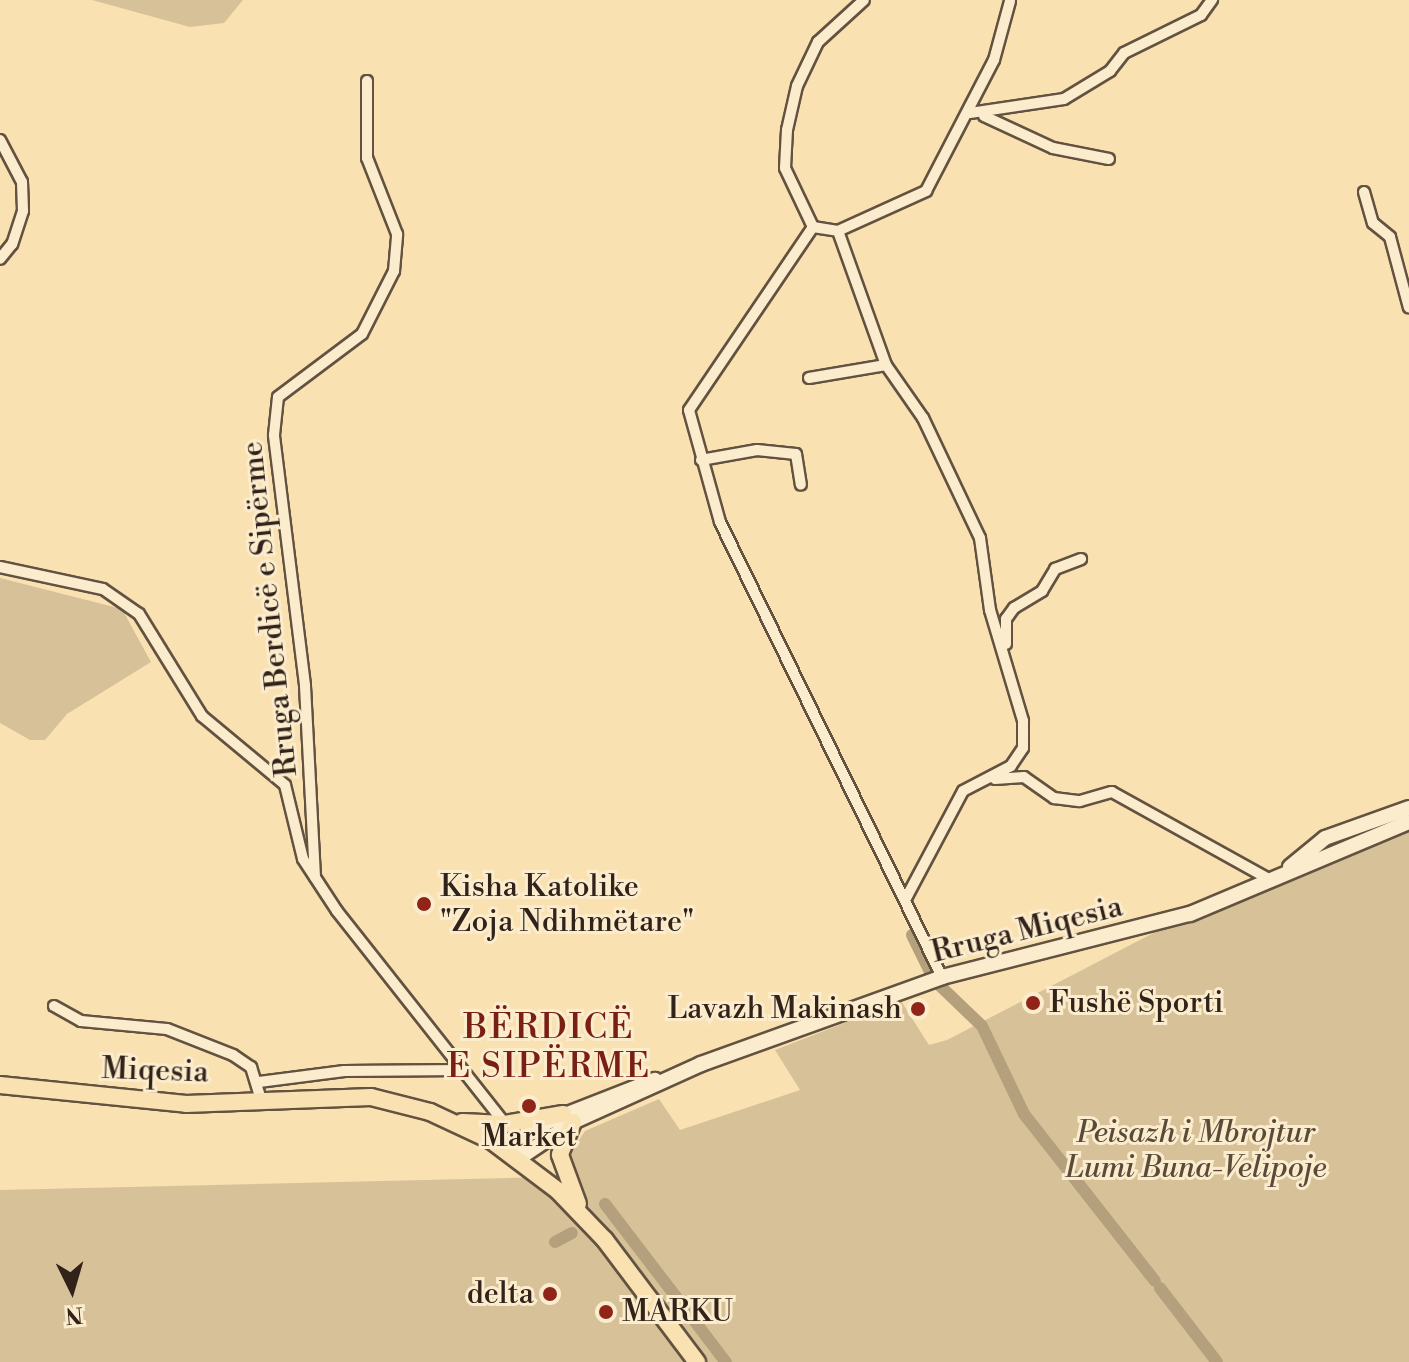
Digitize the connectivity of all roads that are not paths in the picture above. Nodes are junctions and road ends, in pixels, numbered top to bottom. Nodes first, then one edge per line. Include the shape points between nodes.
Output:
1 (864, 0) edge
2 (1212, 0) edge
3 (1010, 1) edge
4 (367, 81) dead end
5 (975, 113) junction
6 (0, 140) edge
7 (1109, 159) dead end
8 (1364, 192) dead end
9 (813, 227) junction
10 (838, 231) junction
11 (0, 259) edge
12 (1409, 308) edge
13 (886, 365) junction
14 (809, 378) dead end
15 (701, 460) junction
16 (801, 485) dead end
17 (1081, 559) dead end
18 (0, 567) edge
19 (1007, 665) junction
20 (987, 781) junction
21 (1409, 808) edge
22 (1409, 822) edge
23 (1286, 872) junction
24 (315, 877) junction
25 (1269, 879) junction
26 (906, 898) junction
27 (940, 978) junction
28 (54, 1006) dead end
29 (462, 1070) junction
30 (259, 1082) junction
31 (0, 1085) edge
32 (261, 1099) junction
33 (568, 1118) junction
34 (449, 1120) junction
35 (505, 1124) junction
36 (514, 1157) junction
37 (581, 1213) junction
38 (697, 1362) edge

1 - 9 street via 818,42 797,86 787,130 785,168
2 - 5 street via 1201,15 1124,53 1110,71 1064,99
3 - 5 street
4 - 24 street, Rruga Berdicë e Sipërme via 367,158 397,234 394,271 362,334 278,397 274,435 305,685
5 - 7 street via 1053,148
5 - 10 street via 919,198
6 - 11 street via 22,182 23,211 12,244
8 - 12 street via 1373,223 1390,237
9 - 10 street
9 - 15 street via 692,397 689,410
10 - 13 street
13 - 14 street
13 - 19 street via 923,418 980,538
15 - 16 street via 757,450 796,454
15 - 26 street via 720,522
17 - 19 street via 1055,569 1042,591 1006,619
18 - 24 street via 103,589 139,614 202,716 285,785 303,859
19 - 20 street via 1023,721 1023,748
20 - 25 street via 1024,777 1054,798 1080,801 1112,792
20 - 26 street via 963,791
21 - 23 main road via 1325,838
22 - 23 main road, Rruga Miqesia
23 - 25 main road, Rruga Miqesia
24 - 29 street via 373,963
25 - 27 main road, Rruga Miqesia via 1162,922
26 - 27 street
27 - 33 main road, Rruga Miqesia
28 - 30 street via 81,1021 142,1024 204,1042 245,1061
29 - 30 street via 344,1071
29 - 35 street
30 - 32 street
31 - 32 main road, Miqesia via 130,1102
32 - 34 main road, Miqesia via 392,1101
33 - 35 main road
33 - 36 main road, Rruga Miqesia
33 - 37 main road via 561,1165
34 - 35 main road
34 - 36 main road
36 - 37 main road
37 - 38 main road

